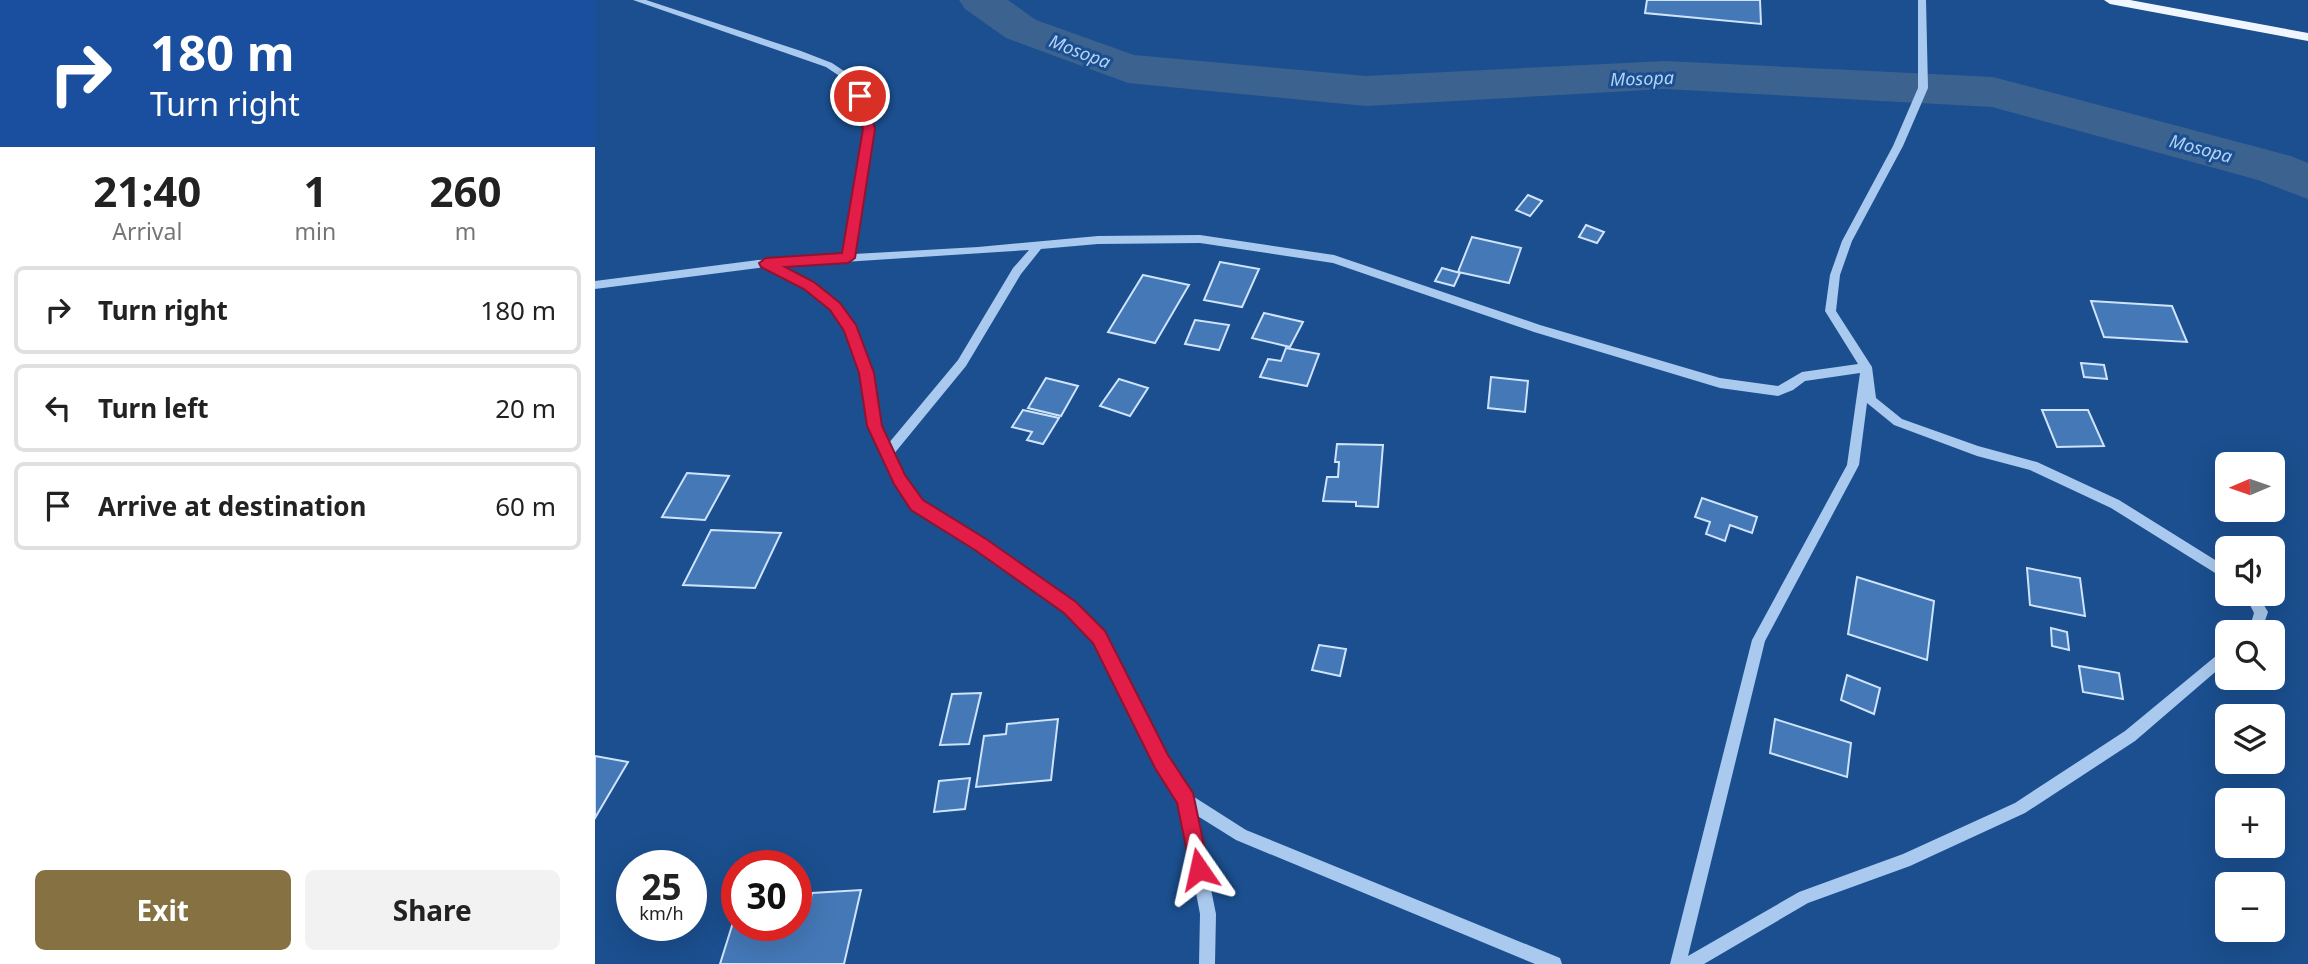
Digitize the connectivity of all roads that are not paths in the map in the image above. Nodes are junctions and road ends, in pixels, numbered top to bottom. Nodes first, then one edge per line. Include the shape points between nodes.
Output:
1 (637, 0) edge
2 (1921, 0) edge
3 (2110, 0) edge
4 (2308, 37) edge
5 (1038, 246) junction
6 (848, 258) junction
7 (766, 263) junction
8 (595, 285) edge
9 (1866, 367) junction
10 (887, 454) junction
11 (2215, 567) edge
12 (2215, 663) edge
13 (1186, 800) junction
14 (1207, 964) edge
15 (1554, 964) edge
16 (1678, 964) edge
17 (1689, 964) edge

1 - 6 street via 798,53 847,77 860,96 869,129
2 - 9 street via 1923,88 1847,241 1835,275 1830,311
3 - 4 main road
5 - 6 street
5 - 9 street via 1200,239 1334,259 1538,329 1762,391 1789,387 1802,377
5 - 10 street via 1007,287 962,363
6 - 7 street
7 - 8 street
7 - 10 street via 809,285 835,307 851,329 867,373 874,426
9 - 11 street via 1871,400 1898,422 2033,466 2115,504
9 - 16 street via 1853,465 1759,640
10 - 13 street via 917,505 1070,607 1099,637 1161,762
12 - 17 street via 2130,736 2021,808 1905,861 1804,897
13 - 14 street via 1208,914
13 - 15 street via 1241,835

